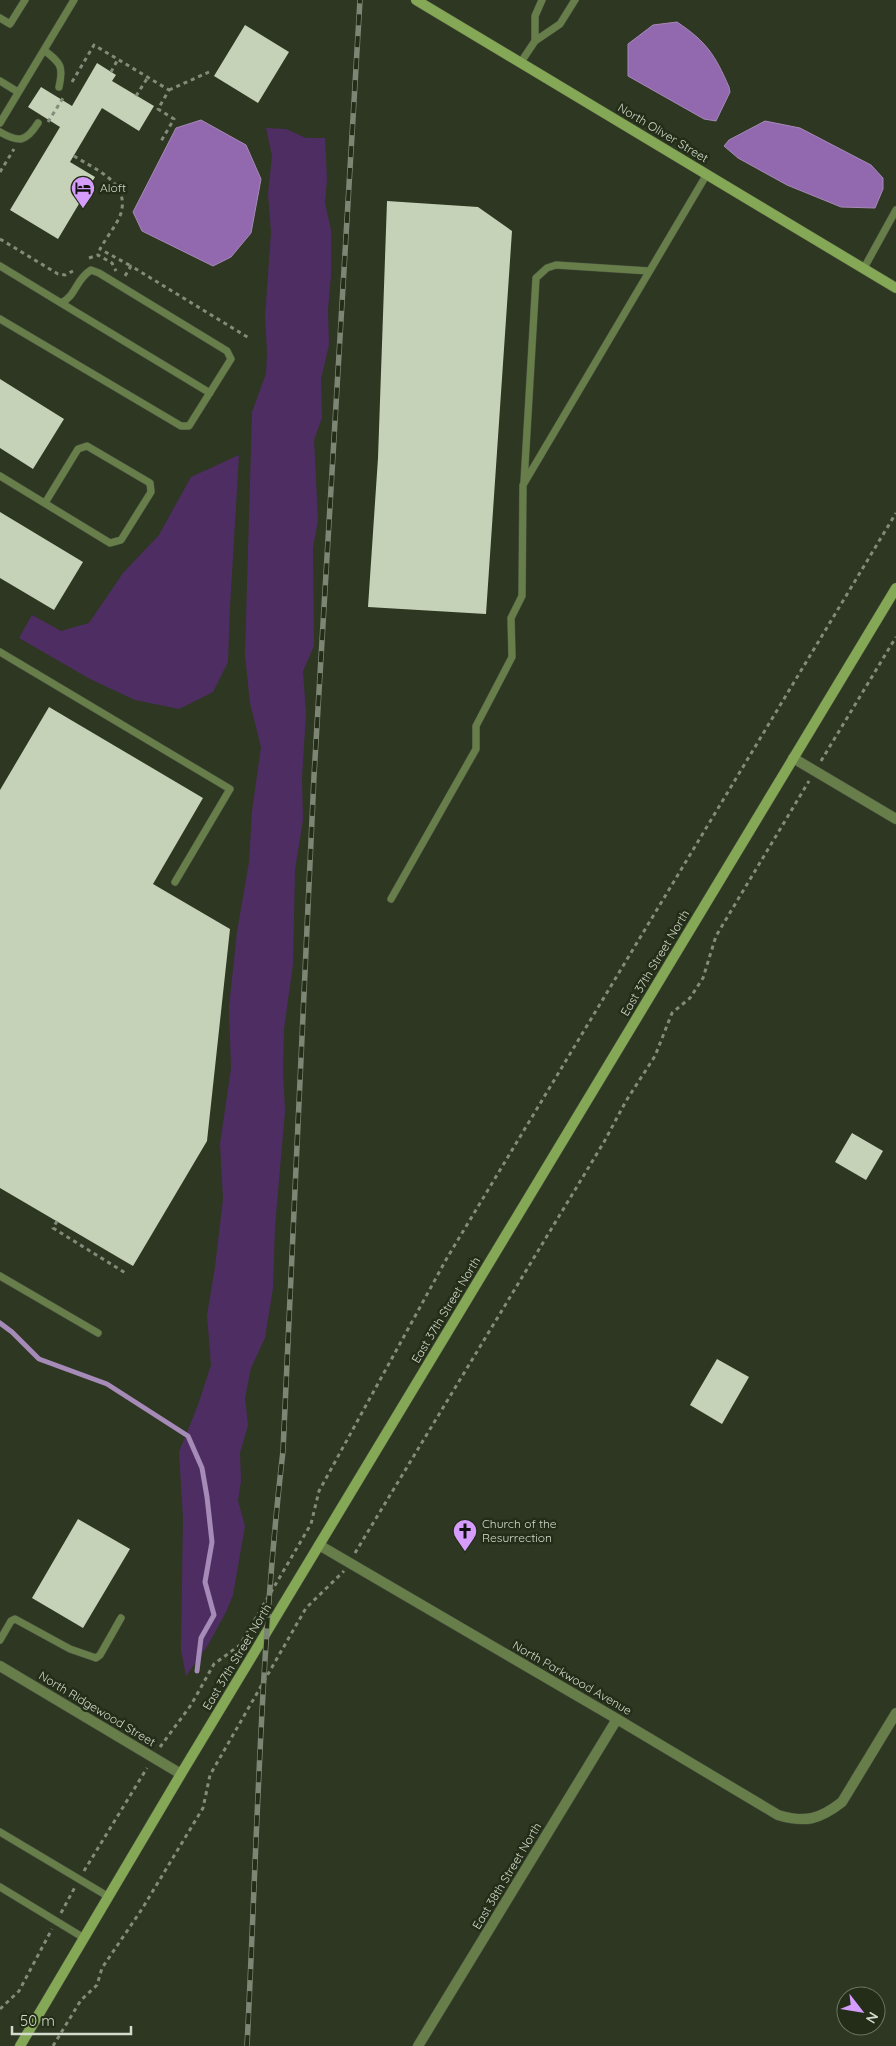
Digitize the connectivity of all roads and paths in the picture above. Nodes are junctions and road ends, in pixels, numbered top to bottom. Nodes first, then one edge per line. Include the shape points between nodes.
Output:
1 (25, 0) edge
2 (74, 0) edge
3 (416, 0) edge
4 (542, 0) edge
5 (575, 0) edge
6 (0, 18) edge
7 (534, 41) junction
8 (44, 50) junction
9 (118, 59) junction
10 (521, 62) junction
11 (111, 72) dead end
12 (209, 72) dead end
13 (148, 77) junction
14 (0, 81) edge
15 (71, 84) dead end
16 (59, 86) dead end
17 (168, 90) junction
18 (18, 92) junction
19 (66, 92) dead end
20 (136, 96) dead end
21 (0, 123) edge
22 (38, 123) dead end
23 (47, 124) dead end
24 (0, 132) edge
25 (160, 143) dead end
26 (20, 148) dead end
27 (74, 156) dead end
28 (0, 172) edge
29 (707, 174) junction
30 (896, 210) edge
31 (100, 249) junction
32 (98, 256) dead end
33 (0, 266) edge
34 (131, 266) dead end
35 (864, 268) junction
36 (649, 271) junction
37 (896, 288) edge
38 (61, 303) junction
39 (0, 319) edge
40 (210, 393) junction
41 (0, 476) edge
42 (523, 485) junction
43 (45, 503) junction
44 (896, 513) edge
45 (896, 588) edge
46 (896, 637) edge
47 (0, 652) edge
48 (793, 758) junction
49 (815, 771) junction
50 (896, 819) edge
51 (175, 882) dead end
52 (391, 899) dead end
53 (57, 1221) dead end
54 (127, 1274) dead end
55 (0, 1276) edge
56 (98, 1333) dead end
57 (319, 1545) junction
58 (349, 1563) junction
59 (121, 1618) dead end
60 (0, 1640) edge
61 (0, 1666) edge
62 (896, 1713) edge
63 (617, 1719) junction
64 (153, 1758) junction
65 (181, 1774) junction
66 (0, 1832) edge
67 (79, 1879) junction
68 (0, 1887) edge
69 (108, 1897) junction
70 (56, 1921) junction
71 (84, 1938) junction
72 (0, 2009) edge
73 (20, 2046) edge
74 (53, 2046) edge
75 (418, 2046) edge

1 - 6 lane via 10,24
2 - 8 lane
3 - 10 main road, North Oliver Street
4 - 7 lane via 535,16
5 - 7 lane via 560,24
7 - 10 lane
8 - 16 lane via 58,62 62,72
8 - 18 lane
9 - 11 path
9 - 13 path
9 - 15 path via 94,44
10 - 29 main road, North Oliver Street
12 - 17 path
13 - 17 path
13 - 20 path
14 - 18 lane
17 - 25 path via 158,109 174,119
18 - 21 lane
19 - 23 path
22 - 24 lane via 23,139 13,139
26 - 28 path via 14,148
27 - 31 path via 112,180 121,192 123,202 119,216
29 - 35 main road, North Oliver Street
29 - 36 lane
30 - 35 lane
31 - 32 path
31 - 34 path
33 - 38 lane
35 - 37 main road, North Oliver Street
36 - 42 lane
36 - 42 lane via 556,265 536,278
38 - 40 lane
38 - 40 lane via 69,299 82,276 91,270 108,278 228,351 231,359
39 - 40 lane via 181,426 189,426
41 - 43 lane
42 - 52 lane via 522,596 511,618 512,657 476,726 476,749
43 - 43 lane via 110,542 121,540 151,492 150,483 87,446 78,449
44 - 64 path via 447,1258 319,1491 311,1524 240,1645 214,1664 191,1705
45 - 48 main road, East 37th Street North
46 - 49 path
47 - 51 lane via 230,789
48 - 49 street
48 - 57 main road, East 37th Street North
49 - 50 street
49 - 58 path via 716,936 703,978 690,998 672,1013 655,1056
53 - 54 path via 53,1228
55 - 56 lane
57 - 58 street, North Parkwood Avenue
57 - 65 main road, East 37th Street North
58 - 63 street, North Parkwood Avenue
58 - 74 path via 342,1575 306,1608 210,1775 203,1808 102,1968 97,1985 81,2000
59 - 60 lane via 96,1658 70,1649 15,1619
61 - 64 street, North Ridgewood Street
62 - 63 street, North Parkwood Avenue via 842,1802 816,1818 794,1820 778,1815
63 - 75 street, East 38th Street North
64 - 65 street, North Ridgewood Street
64 - 67 path
65 - 69 main road, East 37th Street North
66 - 67 lane
67 - 69 lane
67 - 70 path
68 - 70 lane
69 - 71 main road, East 37th Street North
70 - 71 lane
70 - 72 path via 19,1991
71 - 73 main road, East 37th Street North

